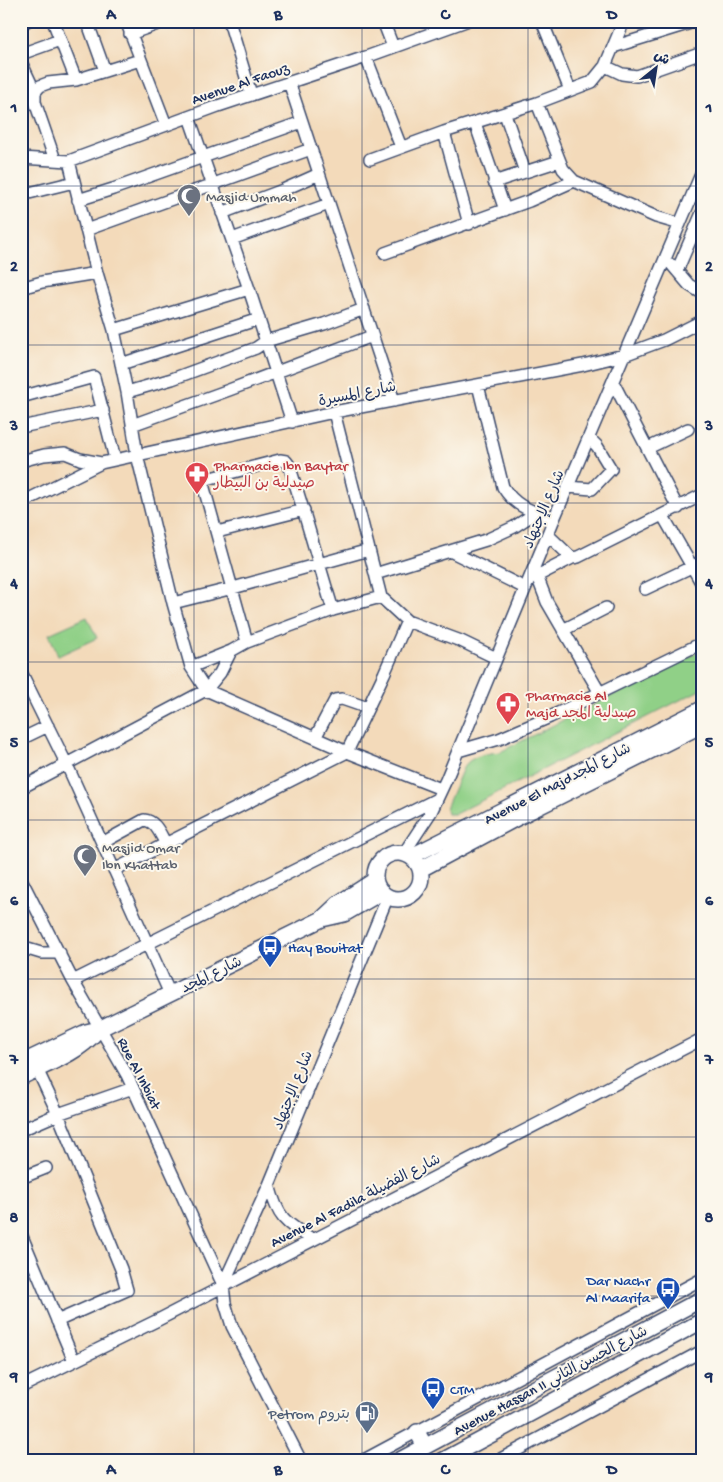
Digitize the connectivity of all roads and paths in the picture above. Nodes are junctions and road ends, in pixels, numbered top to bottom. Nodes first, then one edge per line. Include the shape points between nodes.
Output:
1 (27, 21) edge
2 (53, 21) edge
3 (86, 21) edge
4 (126, 21) edge
5 (166, 21) edge
6 (229, 21) edge
7 (383, 21) edge
8 (542, 21) edge
9 (624, 21) edge
10 (697, 21) edge
11 (463, 22) edge
12 (21, 23) edge
13 (130, 34) junction
14 (60, 40) junction
15 (613, 47) junction
16 (393, 48) junction
17 (702, 53) edge
18 (21, 54) edge
19 (366, 57) junction
20 (140, 60) junction
21 (21, 62) edge
22 (605, 66) junction
23 (105, 71) junction
24 (76, 80) junction
25 (289, 82) junction
26 (570, 90) junction
27 (35, 92) junction
28 (251, 94) junction
29 (537, 103) junction
30 (505, 114) junction
31 (189, 117) junction
32 (302, 122) junction
33 (475, 123) junction
34 (166, 125) junction
35 (444, 132) junction
36 (401, 147) junction
37 (311, 149) junction
38 (203, 157) junction
39 (21, 158) edge
40 (370, 159) dead end
41 (55, 160) junction
42 (69, 161) junction
43 (559, 161) junction
44 (525, 172) junction
45 (702, 172) edge
46 (319, 174) junction
47 (574, 181) junction
48 (74, 182) junction
49 (494, 182) junction
50 (212, 184) junction
51 (21, 195) edge
52 (78, 200) junction
53 (329, 204) junction
54 (504, 210) junction
55 (222, 213) junction
56 (702, 213) edge
57 (469, 224) junction
58 (680, 224) junction
59 (86, 230) junction
60 (232, 239) junction
61 (385, 254) dead end
62 (666, 257) junction
63 (677, 271) junction
64 (97, 273) junction
65 (21, 288) edge
66 (249, 289) junction
67 (702, 293) edge
68 (364, 309) junction
69 (259, 318) junction
70 (702, 322) edge
71 (114, 330) junction
72 (372, 336) junction
73 (266, 341) junction
74 (624, 355) junction
75 (121, 364) junction
76 (276, 372) junction
77 (613, 382) junction
78 (478, 385) junction
79 (127, 392) junction
80 (21, 397) edge
81 (394, 400) junction
82 (103, 410) junction
83 (334, 412) junction
84 (292, 422) junction
85 (132, 425) junction
86 (21, 427) edge
87 (688, 429) dead end
88 (589, 438) junction
89 (648, 448) junction
90 (137, 454) junction
91 (115, 459) junction
92 (21, 460) edge
93 (101, 463) junction
94 (568, 487) junction
95 (702, 495) edge
96 (21, 503) edge
97 (678, 508) junction
98 (304, 510) junction
99 (537, 512) junction
100 (663, 516) junction
101 (554, 519) junction
102 (217, 532) junction
103 (548, 535) junction
104 (369, 550) junction
105 (450, 550) junction
106 (572, 558) junction
107 (318, 563) junction
108 (697, 564) edge
109 (375, 574) junction
110 (534, 575) junction
111 (702, 584) edge
112 (233, 588) junction
113 (525, 588) junction
114 (645, 589) dead end
115 (381, 597) junction
116 (173, 603) junction
117 (606, 608) dead end
118 (333, 610) junction
119 (407, 621) junction
120 (563, 630) junction
121 (247, 642) junction
122 (702, 643) edge
123 (231, 651) junction
124 (496, 658) junction
125 (191, 667) junction
126 (21, 672) edge
127 (206, 690) junction
128 (600, 693) junction
129 (368, 708) junction
130 (702, 709) edge
131 (702, 725) edge
132 (48, 726) junction
133 (315, 738) junction
134 (21, 739) edge
135 (458, 751) junction
136 (347, 752) junction
137 (67, 765) junction
138 (21, 788) edge
139 (439, 794) junction
140 (102, 843) junction
141 (166, 844) junction
142 (412, 860) junction
143 (114, 870) junction
144 (21, 879) edge
145 (382, 889) junction
146 (148, 942) junction
147 (21, 947) edge
148 (60, 954) junction
149 (73, 981) junction
150 (170, 994) junction
151 (99, 1029) junction
152 (702, 1039) edge
153 (21, 1063) edge
154 (37, 1069) junction
155 (21, 1077) edge
156 (133, 1088) junction
157 (58, 1114) junction
158 (21, 1130) edge
159 (46, 1168) dead end
160 (21, 1178) edge
161 (269, 1185) junction
162 (21, 1234) edge
163 (312, 1239) junction
164 (702, 1279) edge
165 (224, 1289) junction
166 (702, 1299) edge
167 (57, 1321) junction
168 (702, 1321) edge
169 (702, 1351) edge
170 (74, 1361) junction
171 (21, 1387) edge
172 (416, 1432) junction
173 (425, 1446) junction
174 (301, 1461) edge
175 (362, 1461) edge
176 (398, 1461) edge
177 (442, 1461) edge
178 (497, 1461) edge

1 - 12 street
2 - 14 street
3 - 23 street
4 - 13 street
5 - 13 street
6 - 28 street
7 - 16 street
8 - 26 street
9 - 15 street
10 - 15 street
11 - 16 street, Avenue Al Faouz
13 - 20 street
14 - 18 street
14 - 24 street
15 - 22 street
16 - 19 street, Avenue Al Faouz
17 - 22 street via 637,76 622,74
19 - 25 street, Avenue Al Faouz
19 - 36 street
20 - 23 street
20 - 34 street
21 - 27 street
22 - 26 street via 592,82
23 - 24 street
24 - 27 street via 48,83
25 - 28 street, Avenue Al Faouz
25 - 32 street
26 - 29 street
27 - 41 street via 34,102
28 - 31 street, Avenue Al Faouz
29 - 30 street
29 - 43 street
30 - 33 street
30 - 44 street
31 - 34 street, Avenue Al Faouz
31 - 38 street
32 - 37 street
32 - 38 street
33 - 35 street
33 - 49 street
34 - 42 street, Avenue Al Faouz
35 - 36 street
35 - 57 street
36 - 40 street
37 - 46 street
37 - 50 street
38 - 50 street
38 - 52 street
39 - 41 street, Avenue Al Faouz
41 - 42 street, Avenue Al Faouz
42 - 48 street
43 - 44 street
43 - 47 street
44 - 49 street
45 - 58 street, شارع الإجتهاد
46 - 53 street
46 - 55 street
47 - 54 street
47 - 58 street via 656,217
48 - 51 street
48 - 52 street
49 - 54 street
50 - 55 street
50 - 59 street
52 - 59 street
53 - 60 street
53 - 68 street
54 - 57 street
55 - 60 street
56 - 63 street
57 - 61 street
58 - 62 street, شارع الإجتهاد
59 - 64 street
60 - 66 street
62 - 63 street
62 - 74 street, شارع الإجتهاد
63 - 67 street via 689,285
64 - 65 street
64 - 71 street
66 - 69 street
66 - 71 street
68 - 72 street
68 - 73 street
69 - 73 street
69 - 75 street
70 - 74 street, شارع المسيرة
71 - 75 street
72 - 76 street
72 - 81 street
73 - 76 street
73 - 79 street via 256,348 172,379
74 - 77 street, شارع الإجتهاد
74 - 78 street, شارع المسيرة
75 - 79 street
76 - 84 street
76 - 85 street
77 - 88 street, شارع الإجتهاد
77 - 89 street
78 - 81 street, شارع المسيرة
78 - 99 street via 503,487 511,499
79 - 85 street
80 - 82 street via 94,377
81 - 83 street, شارع المسيرة
82 - 86 street
82 - 91 street
83 - 84 street, شارع المسيرة
83 - 104 street
84 - 90 street, شارع المسيرة
85 - 90 street
87 - 89 street
88 - 94 street, شارع الإجتهاد
88 - 94 street via 611,469 592,489
89 - 97 street
90 - 91 street, شارع المسيرة
90 - 116 street
91 - 93 street, شارع المسيرة
92 - 93 street via 65,453
93 - 96 street, شارع المسيرة
94 - 101 street, شارع الإجتهاد
95 - 97 street
97 - 100 street
98 - 102 street
98 - 102 street via 289,466 280,460 204,482
98 - 107 street
99 - 101 street
99 - 105 street via 486,540
100 - 106 street
100 - 108 street
101 - 103 street, شارع الإجتهاد
102 - 112 street
103 - 106 street
103 - 110 street, شارع الإجتهاد
104 - 107 street
104 - 109 street
105 - 109 street
105 - 113 street
106 - 110 street
107 - 112 street
107 - 118 street
108 - 111 street
108 - 114 street
109 - 115 street
110 - 113 street, شارع الإجتهاد
110 - 120 street
112 - 116 street
112 - 121 street
113 - 124 street, شارع الإجتهاد
115 - 118 street
115 - 119 street
116 - 125 street
117 - 120 street
118 - 121 street
119 - 124 street
119 - 129 street
120 - 128 street
121 - 123 street
122 - 128 street
123 - 125 street
123 - 127 street via 220,673
124 - 135 street, شارع الإجتهاد
125 - 127 street
126 - 132 street
127 - 133 street
127 - 137 street
128 - 135 street via 499,739
129 - 133 street via 342,699 335,700
129 - 136 street
130 - 142 main road, Avenue El Majdشارع المجد
131 - 142 main road, Avenue El Majdشارع المجد via 524,814
132 - 134 street
132 - 137 street
133 - 136 street
135 - 139 street, شارع الإجتهاد
136 - 139 street
136 - 141 street
137 - 138 street
137 - 140 street
139 - 142 street, شارع الإجتهاد
139 - 146 street
140 - 141 street via 147,820
140 - 143 street
141 - 143 street
142 - 145 main road via 397,852 382,858 375,872
142 - 145 main road, شارع المجد via 422,878 413,894 397,899
143 - 146 street
144 - 148 street, Rue Al Inbiat
145 - 150 main road, شارع المجد via 344,914 322,919
145 - 161 street, شارع الإجتهاد
146 - 149 street
146 - 150 street
147 - 148 street
148 - 149 street, Rue Al Inbiat
149 - 151 street, Rue Al Inbiat
150 - 151 main road, شارع المجد
151 - 153 main road, شارع المجد
151 - 154 main road, شارع المجد via 79,1048
151 - 156 street, Rue Al Inbiat
152 - 163 street, Avenue Al Fadila شارع الفضيلة
154 - 155 main road, شارع المجد
154 - 157 street
156 - 157 street
156 - 165 street, Rue Al Inbiat
157 - 158 street
157 - 167 street via 127,1290
159 - 160 street
161 - 163 street via 280,1216
161 - 165 street, شارع الإجتهاد
162 - 167 street
163 - 165 street, Avenue Al Fadila شارع الفضيلة
164 - 172 street
165 - 170 street, Avenue Al Fadila شارع الفضيلة
165 - 174 street, Rue Al Inbiat via 232,1326
166 - 173 main road, Avenue Hassan II شارع الحسن الثاني
167 - 170 street
168 - 177 main road, Avenue Hassan II شارع الحسن الثاني
169 - 178 street
170 - 171 street, Avenue Al Fadila شارع الفضيلة
172 - 173 main road
172 - 175 street
173 - 176 main road, Avenue Hassan II شارع الحسن الثاني

